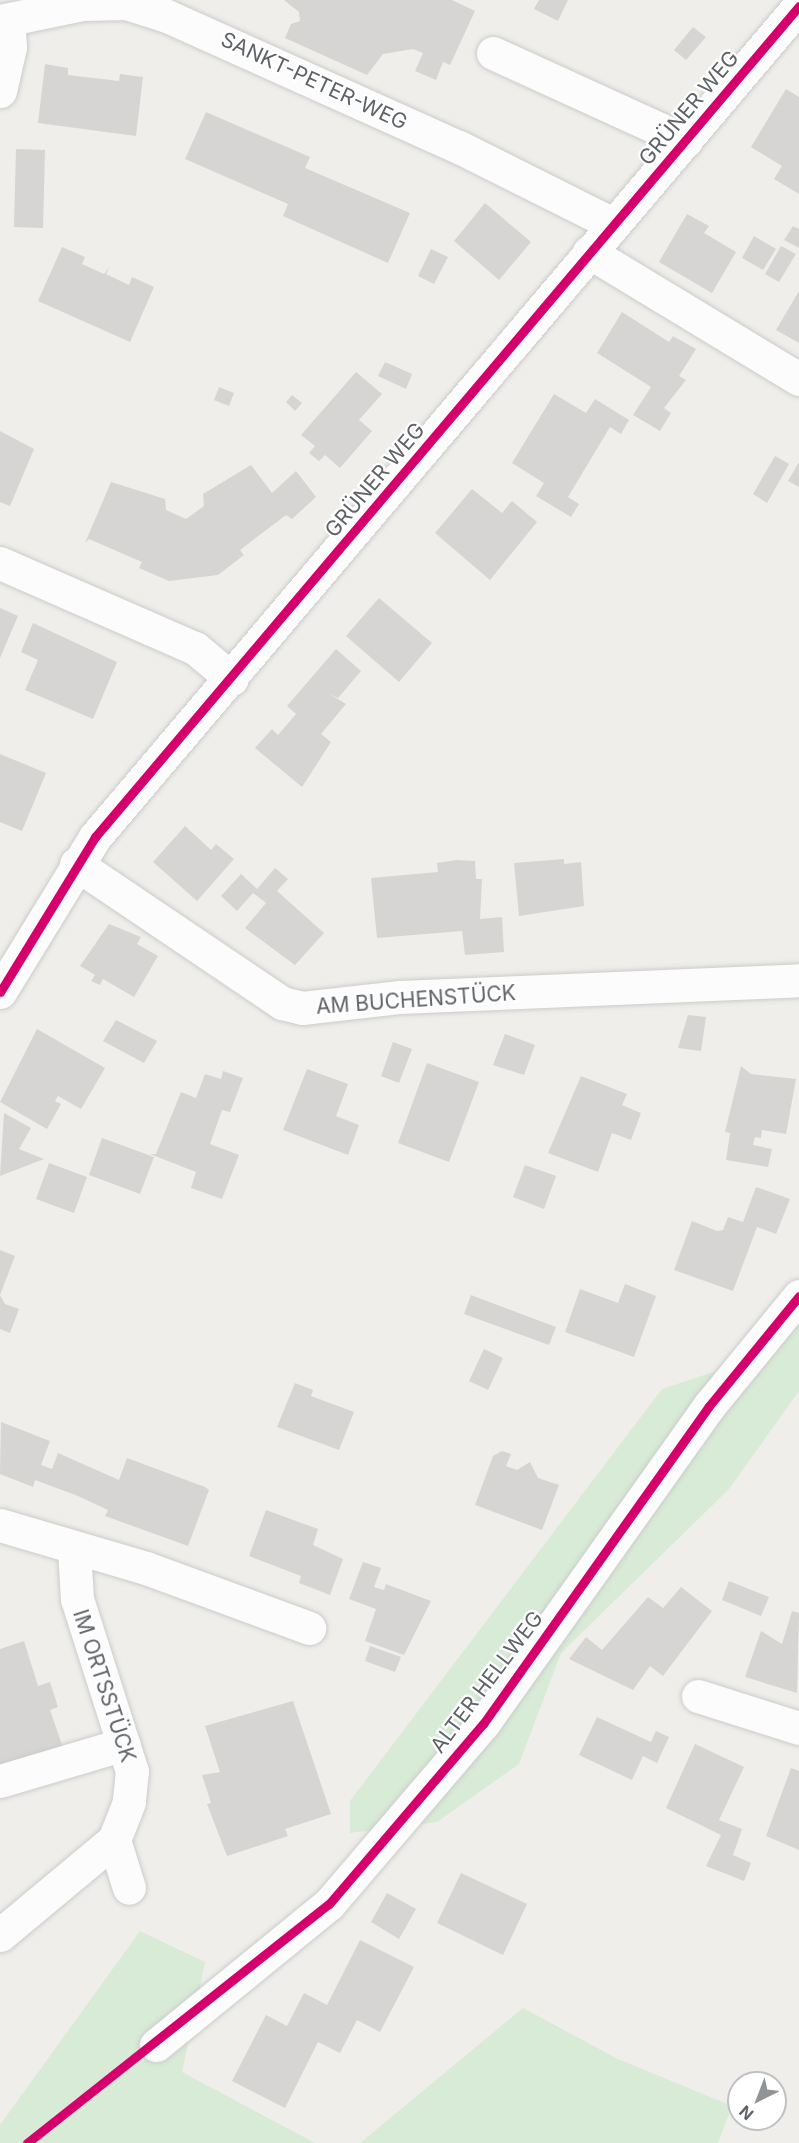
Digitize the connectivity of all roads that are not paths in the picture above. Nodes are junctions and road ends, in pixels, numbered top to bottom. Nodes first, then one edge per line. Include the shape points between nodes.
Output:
1 (799, 6) edge
2 (4, 21) edge
3 (492, 53) dead end
4 (0, 91) edge
5 (686, 141) junction
6 (613, 224) junction
7 (589, 252) junction
8 (799, 380) edge
9 (0, 562) edge
10 (232, 679) junction
11 (76, 864) junction
12 (799, 980) edge
13 (0, 992) edge
14 (799, 1296) edge
15 (0, 1525) edge
16 (74, 1550) junction
17 (309, 1628) dead end
18 (698, 1696) dead end
19 (799, 1728) edge
20 (124, 1744) junction
21 (0, 1781) edge
22 (114, 1840) junction
23 (129, 1888) dead end
24 (0, 1935) edge
25 (156, 2045) dead end

1 - 5 street, GRÜNER WEG
2 - 4 street via 10,47
2 - 6 street, SANKT-PETER-WEG via 83,4 126,3 167,16 448,142
3 - 5 street
5 - 6 street, GRÜNER WEG
6 - 7 street, GRÜNER WEG
7 - 8 street
7 - 10 street, GRÜNER WEG
9 - 10 street via 195,648
10 - 11 street, GRÜNER WEG
11 - 12 street, AM BUCHENSTÜCK via 282,1003 302,1008 400,997
11 - 13 street, GRÜNER WEG
14 - 25 street, ALTER HELLWEG via 709,1406 483,1724 337,1895
15 - 16 street
16 - 17 street via 146,1568
16 - 20 street, IM ORTSSTÜCK via 77,1599
18 - 19 street
20 - 21 street
20 - 22 street, IM ORTSSTÜCK via 132,1771 129,1802
22 - 23 street
22 - 24 street

